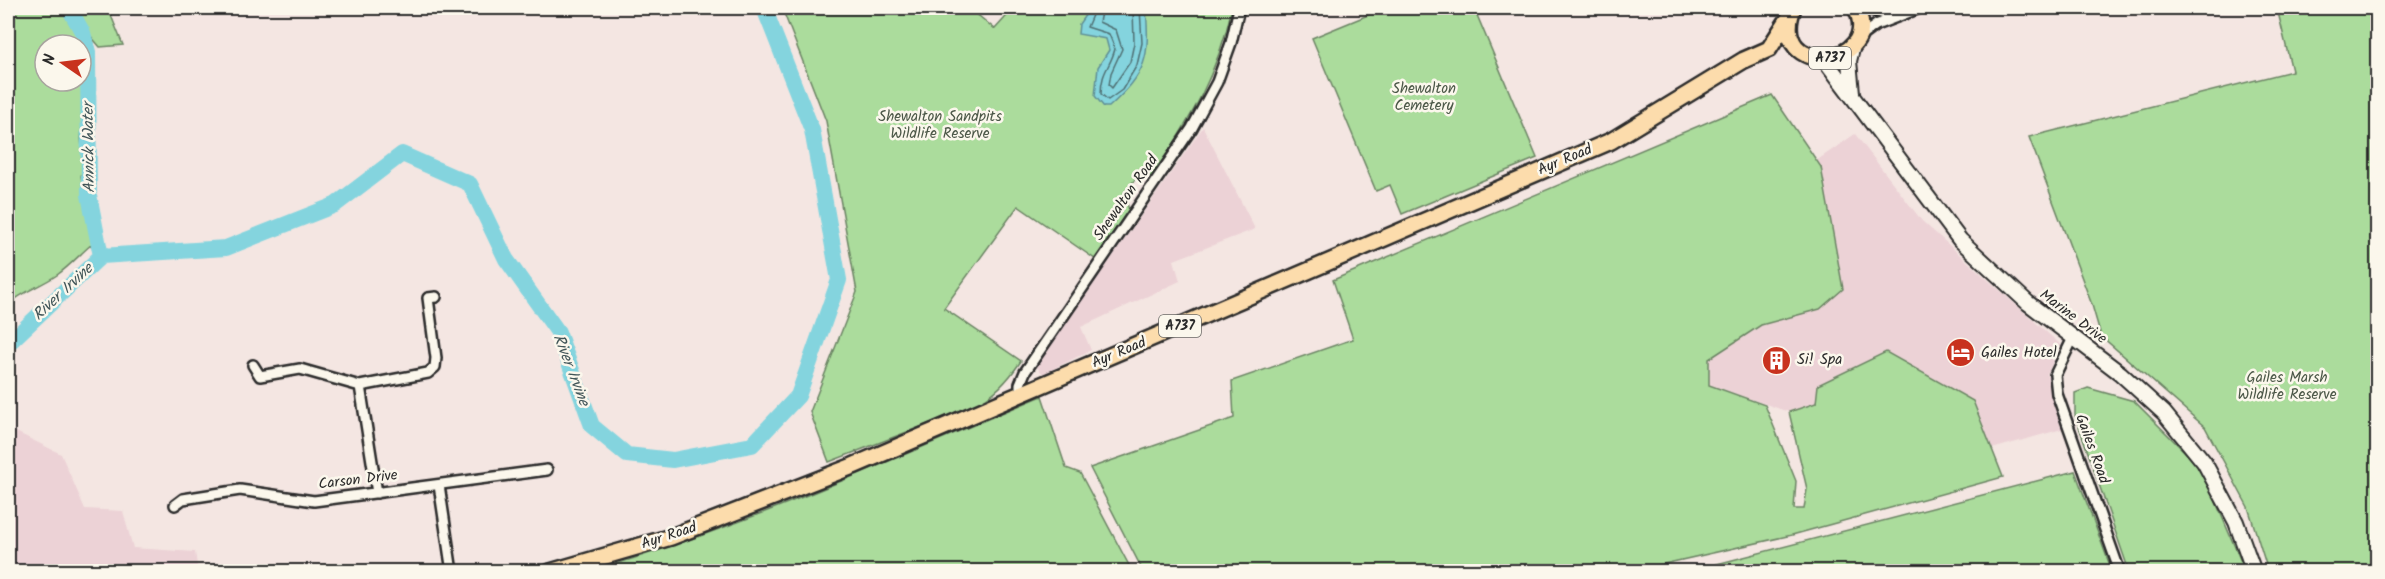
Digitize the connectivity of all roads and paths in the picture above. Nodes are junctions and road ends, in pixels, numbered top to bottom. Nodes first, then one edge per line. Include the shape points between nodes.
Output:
1 (1239, 8) edge
2 (1856, 8) edge
3 (1865, 8) edge
4 (1920, 8) edge
5 (1791, 13) edge
6 (1894, 17) junction
7 (1854, 43) junction
8 (1769, 49) junction
9 (1818, 58) junction
10 (1853, 98) junction
11 (436, 297) dead end
12 (2073, 338) junction
13 (253, 365) dead end
14 (360, 386) junction
15 (1020, 395) junction
16 (547, 470) dead end
17 (439, 485) junction
18 (377, 493) junction
19 (175, 505) dead end
20 (452, 572) edge
21 (550, 572) edge
22 (2120, 572) edge
23 (2254, 572) edge

1 - 15 street, Shewalton Road via 1217,82 1192,128 1025,372
2 - 7 main road, A737 via 1860,22
3 - 6 street
4 - 6 street
5 - 8 main road, A737
5 - 9 main road, A737 via 1792,40 1800,50
6 - 7 street
7 - 9 main road, A737 via 1839,56
7 - 10 street via 1848,79
8 - 9 main road, A737
8 - 15 main road, Ayr Road / A737 via 1744,60 1611,141
9 - 10 street, Marine Drive
10 - 12 street, Marine Drive via 1960,240 2028,303
11 - 14 street via 428,298 435,367 428,373
12 - 22 street, Gailes Road via 2055,375 2057,394
12 - 23 street, Marine Drive via 2164,413 2204,462 2236,522
13 - 14 street via 260,376 300,369
14 - 18 street
15 - 21 main road, Ayr Road / A737 via 672,537
16 - 17 street, Carson Drive
17 - 18 street, Carson Drive
17 - 20 street
18 - 19 street, Carson Drive via 314,501 240,490 183,499

